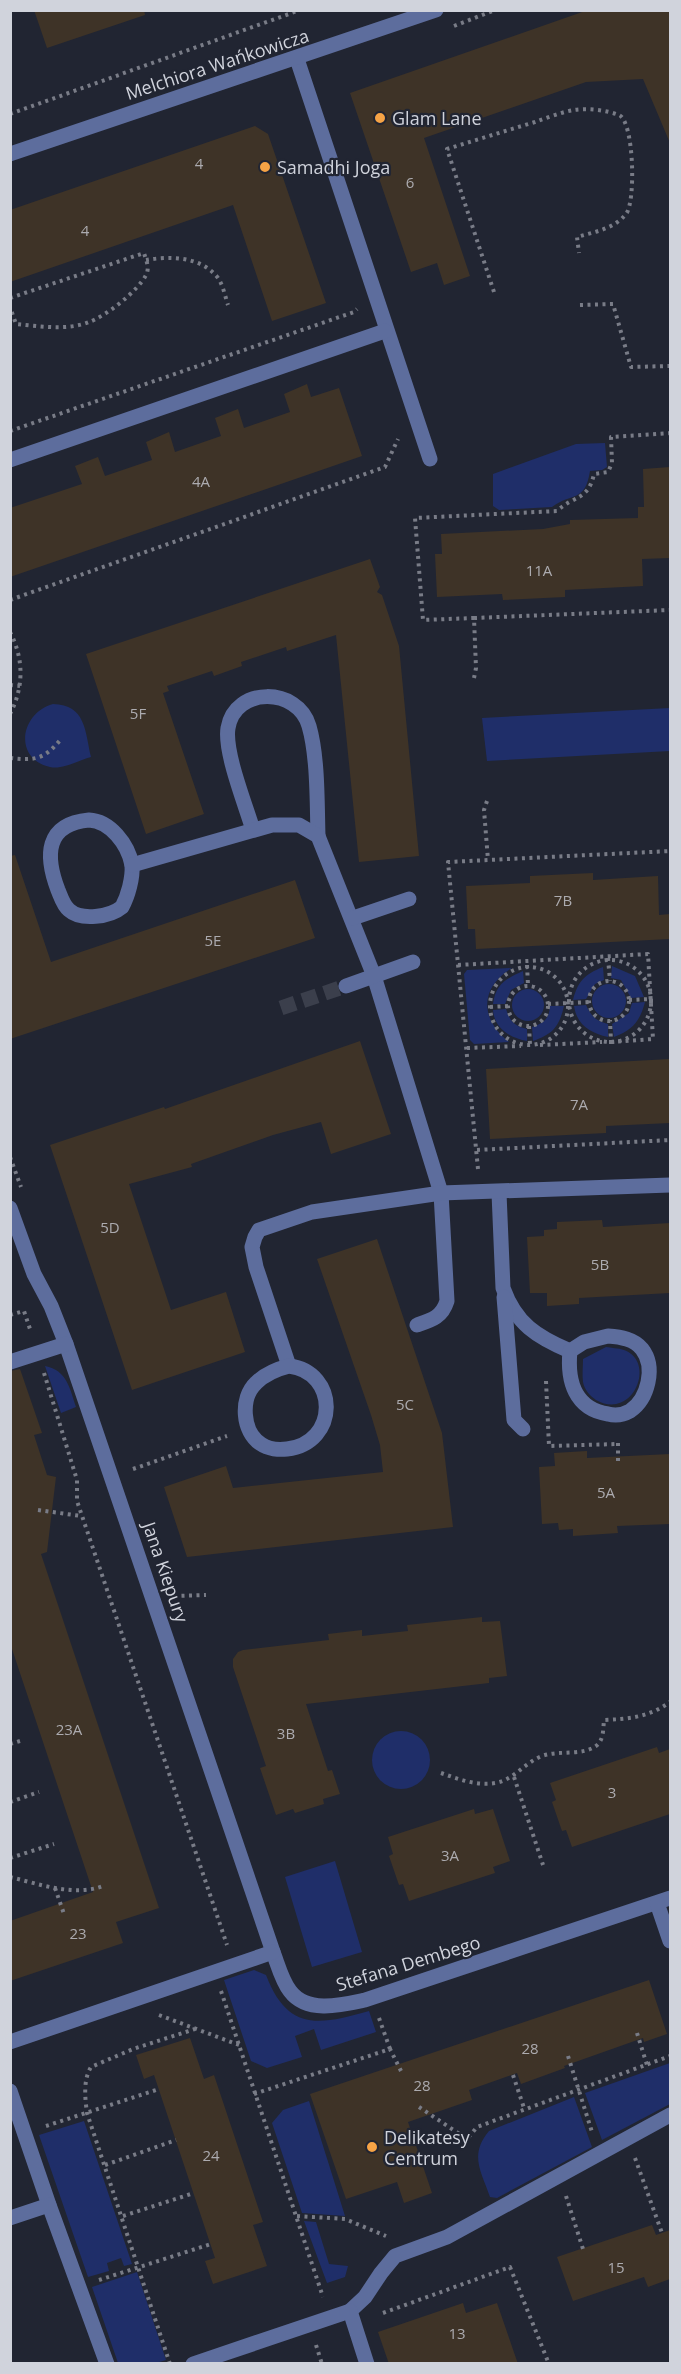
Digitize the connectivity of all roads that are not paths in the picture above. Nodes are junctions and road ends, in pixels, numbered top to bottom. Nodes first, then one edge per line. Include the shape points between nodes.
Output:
1 (436, 10) edge
2 (402, 16) edge
3 (297, 59) junction
4 (10, 154) edge
5 (386, 331) junction
6 (430, 459) dead end
7 (10, 460) edge
8 (254, 830) junction
9 (318, 836) junction
10 (132, 865) junction
11 (409, 898) dead end
12 (353, 918) junction
13 (413, 962) dead end
14 (374, 976) junction
15 (346, 986) tunnel mouth
16 (670, 1185) edge
17 (499, 1192) junction
18 (441, 1193) junction
19 (10, 1208) edge
20 (503, 1288) junction
21 (417, 1326) dead end
22 (66, 1344) junction
23 (570, 1351) junction
24 (10, 1362) edge
25 (289, 1366) junction
26 (523, 1429) dead end
27 (664, 1901) edge
28 (670, 1941) edge
29 (273, 1953) junction
30 (10, 2042) edge
31 (10, 2091) edge
32 (670, 2115) edge
33 (49, 2205) junction
34 (10, 2218) edge
35 (350, 2312) junction
36 (107, 2364) edge
37 (193, 2364) edge
38 (367, 2364) edge

1 - 2 street, Melchiora Wańkowicza
2 - 3 street, Melchiora Wańkowicza
3 - 4 street, Melchiora Wańkowicza
3 - 5 street
5 - 6 street
5 - 7 street
8 - 9 street via 294,824
8 - 9 street via 227,733 236,710 269,695 285,698 297,707 309,726
8 - 10 street
9 - 12 street
10 - 10 street via 119,838 99,822 76,822 60,830 52,840 50,861 56,884 66,908 75,915 102,915 120,909 130,884
11 - 12 street
12 - 14 street
13 - 14 street
14 - 15 street
14 - 18 street
16 - 17 street
17 - 18 street
17 - 20 street
18 - 21 street via 447,1301 437,1318
18 - 25 street via 312,1212 259,1230 252,1246 256,1267
19 - 22 street, Jana Kiepury
20 - 23 street via 515,1313 530,1329
20 - 26 street via 514,1420
22 - 24 street
22 - 29 street, Jana Kiepury
23 - 23 street via 572,1382 584,1405 603,1414 617,1415 638,1404 649,1370 643,1349 634,1342 608,1336 584,1342
25 - 25 street via 298,1367 317,1381 327,1407 319,1432 301,1446 277,1449 262,1445 248,1429 247,1402 252,1387 268,1374
27 - 28 street
27 - 29 street, Stefana Dembego via 339,2006 306,2003 291,1994
29 - 30 street
31 - 33 street
32 - 35 street via 447,2237 395,2256
33 - 34 street
33 - 36 street
35 - 37 street
35 - 38 street

